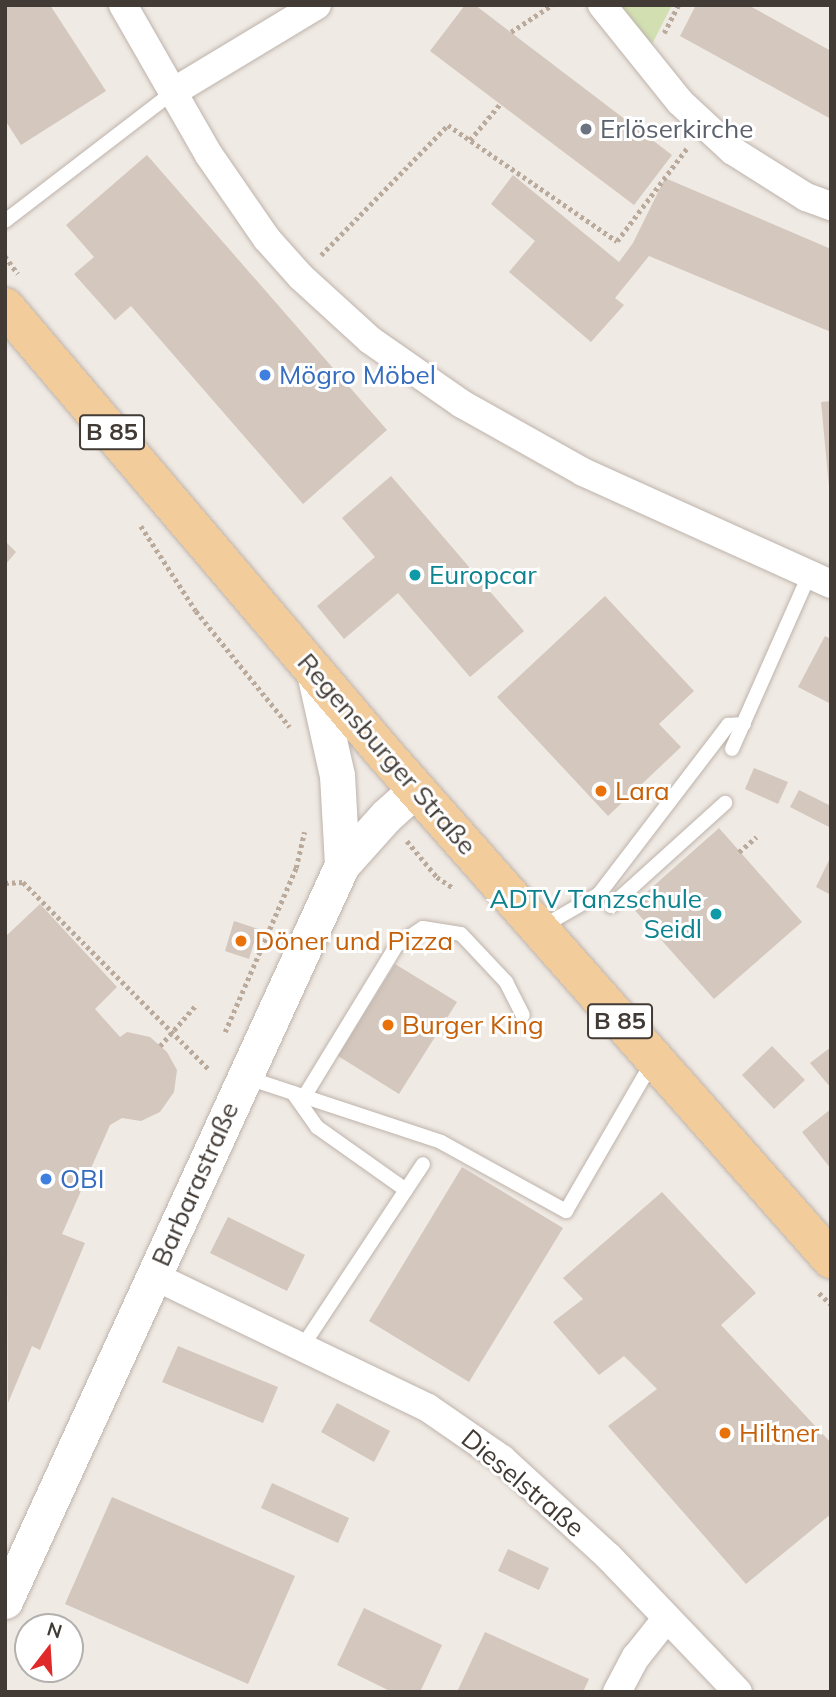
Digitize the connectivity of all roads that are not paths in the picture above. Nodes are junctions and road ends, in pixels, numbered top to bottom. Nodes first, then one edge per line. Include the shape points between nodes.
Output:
1 (124, 5) edge
2 (317, 5) edge
3 (602, 5) edge
4 (173, 92) junction
5 (831, 206) edge
6 (5, 221) edge
7 (5, 307) edge
8 (820, 579) edge
9 (313, 668) junction
10 (744, 724) junction
11 (732, 749) dead end
12 (416, 789) junction
13 (724, 803) dead end
14 (342, 865) junction
15 (611, 906) dead end
16 (539, 929) junction
17 (523, 1015) dead end
18 (654, 1059) junction
19 (244, 1077) junction
20 (298, 1095) junction
21 (423, 1164) dead end
22 (406, 1190) junction
23 (831, 1259) edge
24 (154, 1276) junction
25 (302, 1347) junction
26 (5, 1601) edge
27 (666, 1619) junction
28 (617, 1692) edge
29 (738, 1692) edge

1 - 4 street
2 - 4 street
3 - 5 street via 680,102 733,151 806,197
4 - 6 lane
4 - 8 street via 209,155 267,239 370,340 462,404 583,472
7 - 9 main road, Regensburger Straße / B 85
8 - 10 lane
9 - 12 main road, Regensburger Straße / B 85
9 - 14 street via 337,775
10 - 11 lane
10 - 16 lane via 728,725 599,894
12 - 14 street, Barbarastraße
12 - 16 main road, Regensburger Straße / B 85
13 - 15 lane
14 - 19 street, Barbarastraße
16 - 18 main road, Regensburger Straße / B 85
17 - 20 lane via 506,982 461,934 424,928 396,946
18 - 20 lane via 566,1211 441,1142
18 - 23 main road, Regensburger Straße / B 85
19 - 20 lane
19 - 24 street, Barbarastraße
20 - 22 lane via 317,1127
21 - 22 lane
22 - 25 lane
24 - 25 street, Dieselstraße
24 - 26 street, Barbarastraße
25 - 27 street, Dieselstraße via 428,1408 502,1459 608,1556
27 - 28 street via 636,1657
27 - 29 street, Dieselstraße

